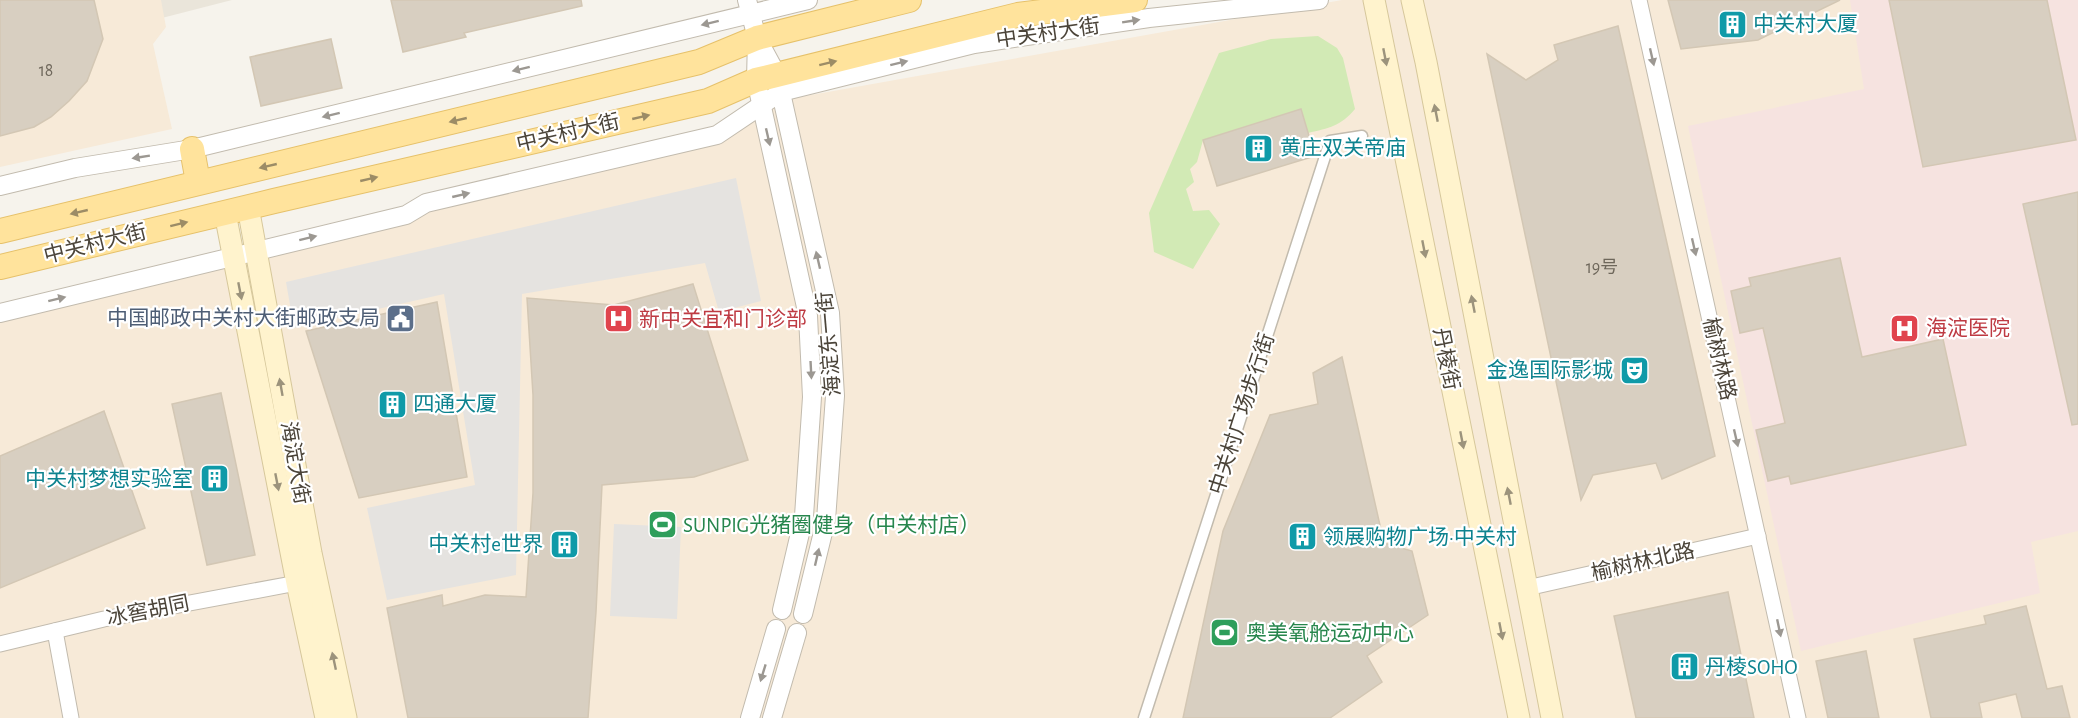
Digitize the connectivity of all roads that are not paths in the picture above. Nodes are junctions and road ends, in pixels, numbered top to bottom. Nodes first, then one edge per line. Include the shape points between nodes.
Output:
1 (808, 0) edge
2 (909, 0) edge
3 (1134, 0) edge
4 (1319, 0) edge
5 (1374, 0) edge
6 (1412, 0) edge
7 (1639, 0) edge
8 (749, 7) edge
9 (757, 38) junction
10 (771, 83) junction
11 (761, 105) junction
12 (1362, 136) dead end
13 (192, 149) junction
14 (198, 182) junction
15 (0, 186) edge
16 (248, 207) junction
17 (225, 213) junction
18 (0, 231) edge
19 (256, 250) junction
20 (233, 256) junction
21 (0, 267) edge
22 (0, 313) edge
23 (1758, 536) junction
24 (311, 553) junction
25 (297, 583) junction
26 (1527, 588) junction
27 (782, 610) dead end
28 (803, 614) dead end
29 (776, 628) dead end
30 (55, 631) junction
31 (797, 633) dead end
32 (0, 644) edge
33 (71, 718) edge
34 (326, 718) edge
35 (346, 718) edge
36 (750, 718) edge
37 (772, 718) edge
38 (1144, 718) edge
39 (1519, 718) edge
40 (1552, 718) edge
41 (1798, 718) edge

1 - 8 street
2 - 9 main road, 中关村大街
10 -> 3 main road, 中关村大街 via 1018,15
10 -> 4 street, 中关村大街 via 1005,39 1149,18
5 -> 39 main road, 丹棱街
26 -> 6 main road, 丹棱街
7 -> 23 street, 榆树林路
8 - 9 street
8 -> 13 street
9 - 10 street
9 -> 14 main road, 中关村大街 via 699,62
10 - 11 street, 海淀东一街
16 -> 10 main road, 中关村大街
28 -> 10 street, 海淀东一街 via 826,520 835,396 830,313
19 -> 11 street via 406,214 426,203 717,135
11 -> 27 street, 海淀东一街 via 808,316 812,397 804,516
12 - 38 street, 中关村广场步行街 via 1330,141
13 - 14 main road
13 -> 15 street via 75,168
14 -> 18 main road, 中关村大街
16 - 17 main road, 中关村大街
16 - 19 main road, 海淀大街
17 - 20 main road, 海淀大街
21 -> 17 main road, 中关村大街
19 - 20 street
24 -> 19 main road, 海淀大街
22 -> 20 street
20 -> 25 main road, 海淀大街
23 - 26 street, 榆树林北路
23 -> 41 street, 榆树林路
24 - 25 street
35 -> 24 main road, 海淀大街
25 - 30 street, 冰窖胡同
25 - 34 main road, 海淀大街
26 - 40 main road, 丹棱街
29 -> 36 street
30 - 32 street, 冰窖胡同
30 - 33 street
31 - 37 street

